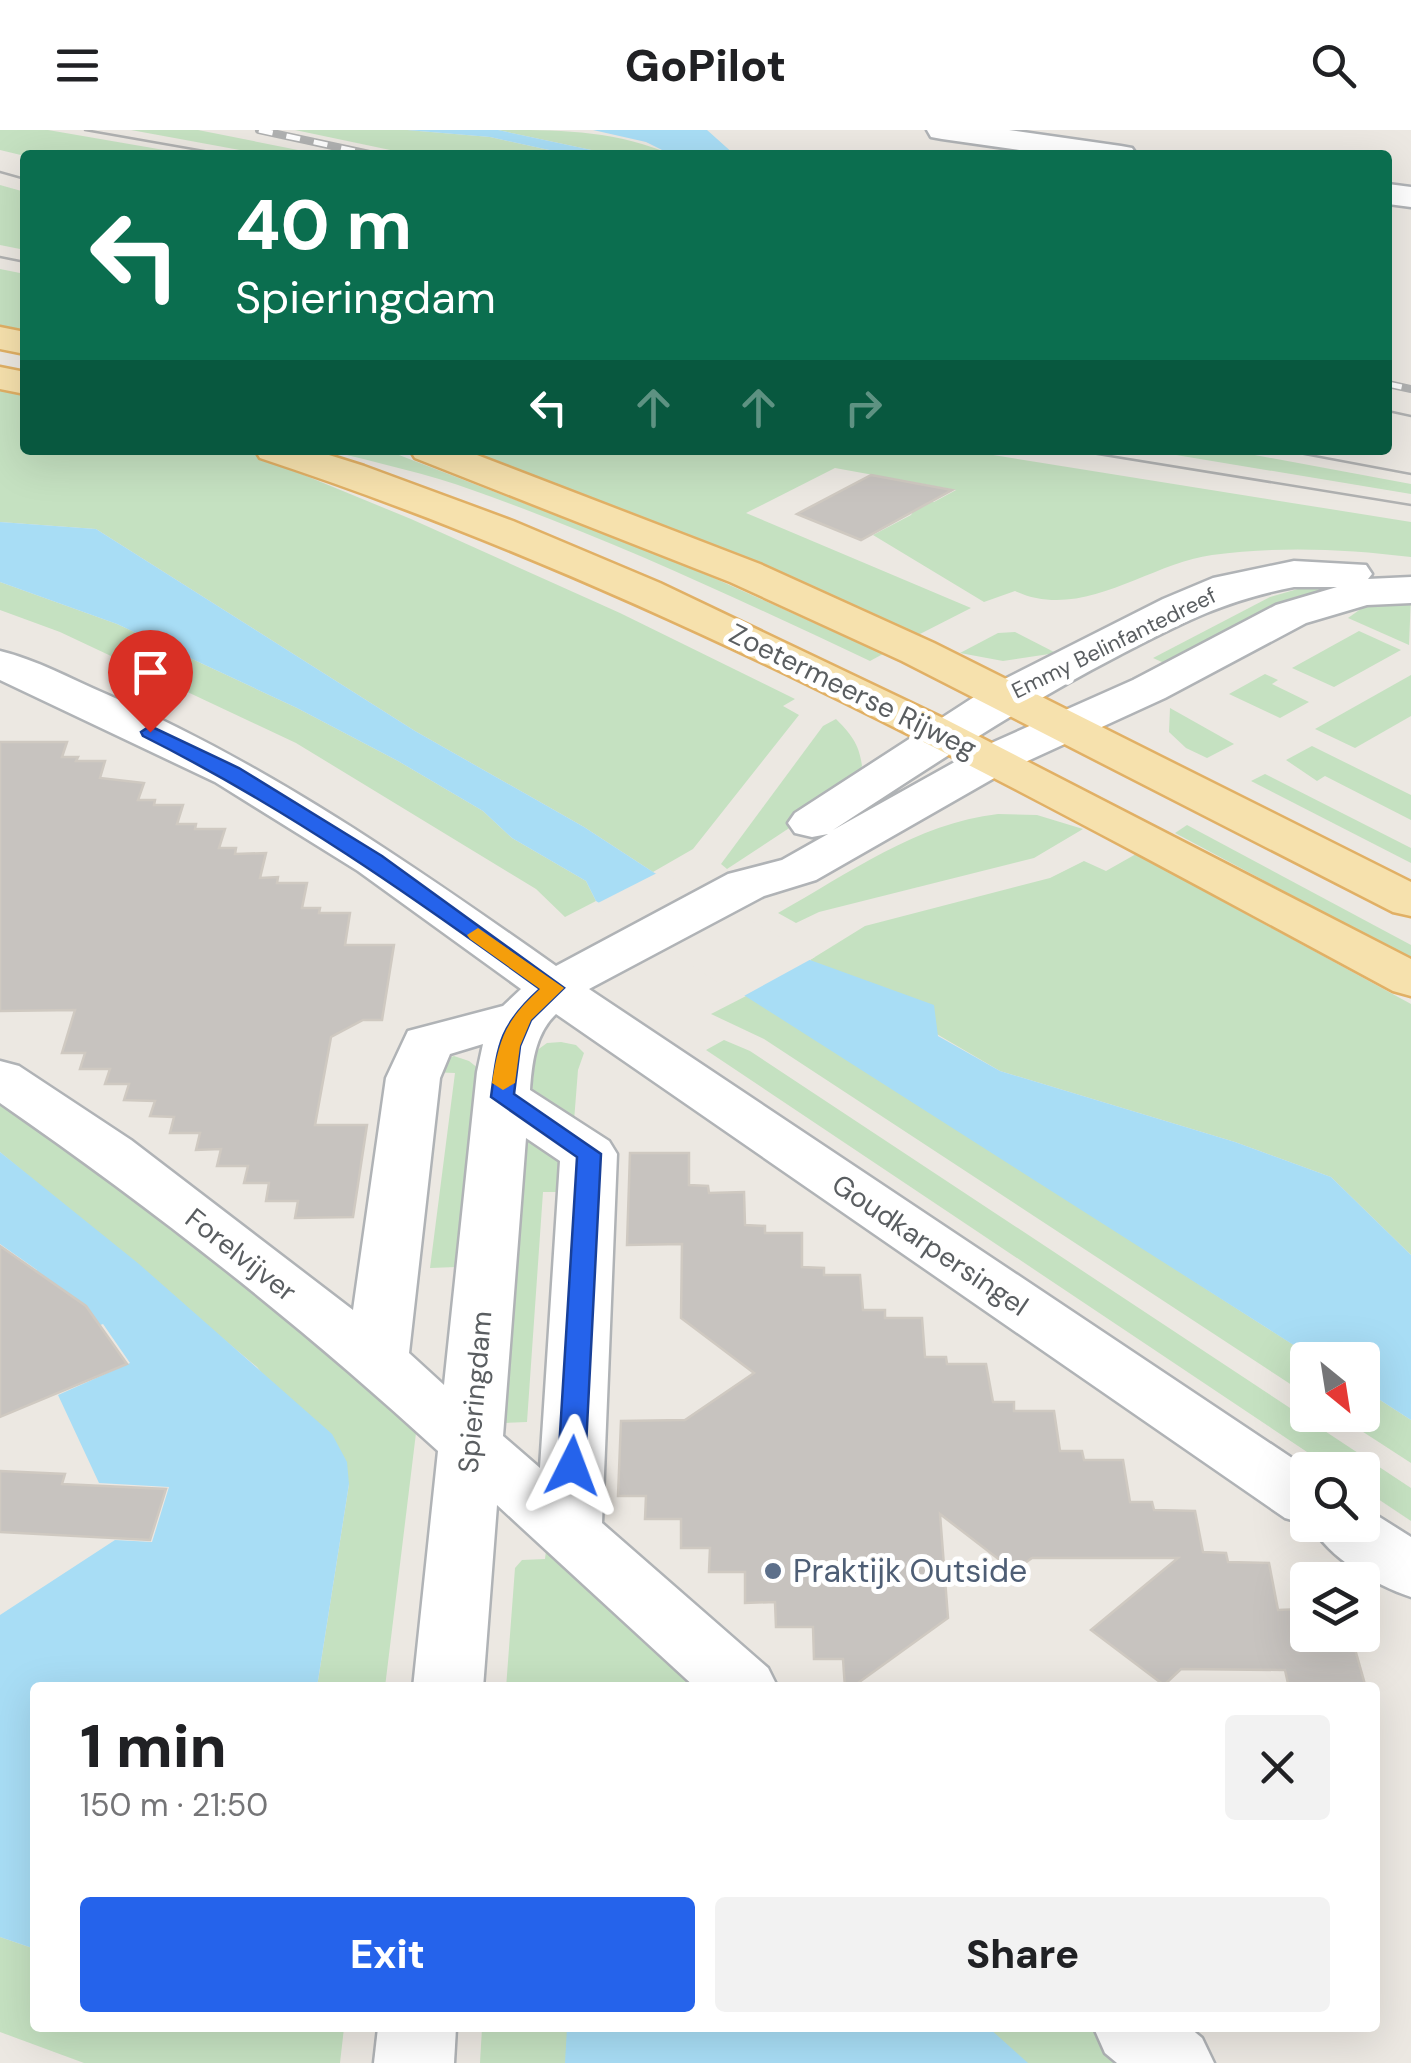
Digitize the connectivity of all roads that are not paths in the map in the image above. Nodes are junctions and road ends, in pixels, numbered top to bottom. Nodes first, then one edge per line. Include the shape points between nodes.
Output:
1 (942, 130) edge
2 (1085, 150) edge
3 (288, 455) edge
4 (443, 455) edge
5 (1411, 576) edge
6 (1411, 590) edge
7 (0, 664) edge
8 (1007, 696) junction
9 (1068, 726) junction
10 (948, 736) junction
11 (994, 760) junction
12 (735, 890) junction
13 (1411, 901) edge
14 (1411, 980) edge
15 (537, 1003) junction
16 (0, 1078) edge
17 (502, 1097) junction
18 (377, 1360) junction
19 (470, 1446) junction
20 (1290, 1488) edge
21 (568, 1535) junction
22 (1369, 1542) edge
23 (1411, 1571) edge
24 (449, 1682) edge
25 (737, 1682) edge
26 (417, 2032) edge
27 (1138, 2032) edge
28 (414, 2063) edge
29 (1174, 2063) edge

1 - 2 street
3 - 10 main road, Zoetermeerse Rijweg via 570,557
4 - 8 main road via 745,573
5 - 8 street, Emmy Belinfantedreef via 1294,574 1228,587
6 - 9 street, Emmy Belinfantedreef via 1364,592 1290,614
7 - 15 street, Goudkarpersingel via 232,772 375,861
8 - 9 main road
8 - 10 street, Emmy Belinfantedreef
9 - 11 street, Emmy Belinfantedreef
9 - 13 main road
10 - 11 main road, Zoetermeerse Rijweg
10 - 12 street via 764,853
11 - 12 street via 799,870
11 - 14 main road, Zoetermeerse Rijweg
12 - 15 street
15 - 17 street, Spieringdam via 509,1046
15 - 18 street via 427,1043 412,1078
15 - 20 street, Goudkarpersingel
16 - 18 street, Forelvijver via 111,1153
17 - 19 street, Spieringdam
17 - 21 street via 589,1154
18 - 19 street, Forelvijver
19 - 21 street, Forelvijver
19 - 24 street, Spieringdam
21 - 25 street, Forelvijver
22 - 23 street
26 - 28 street
27 - 29 street

